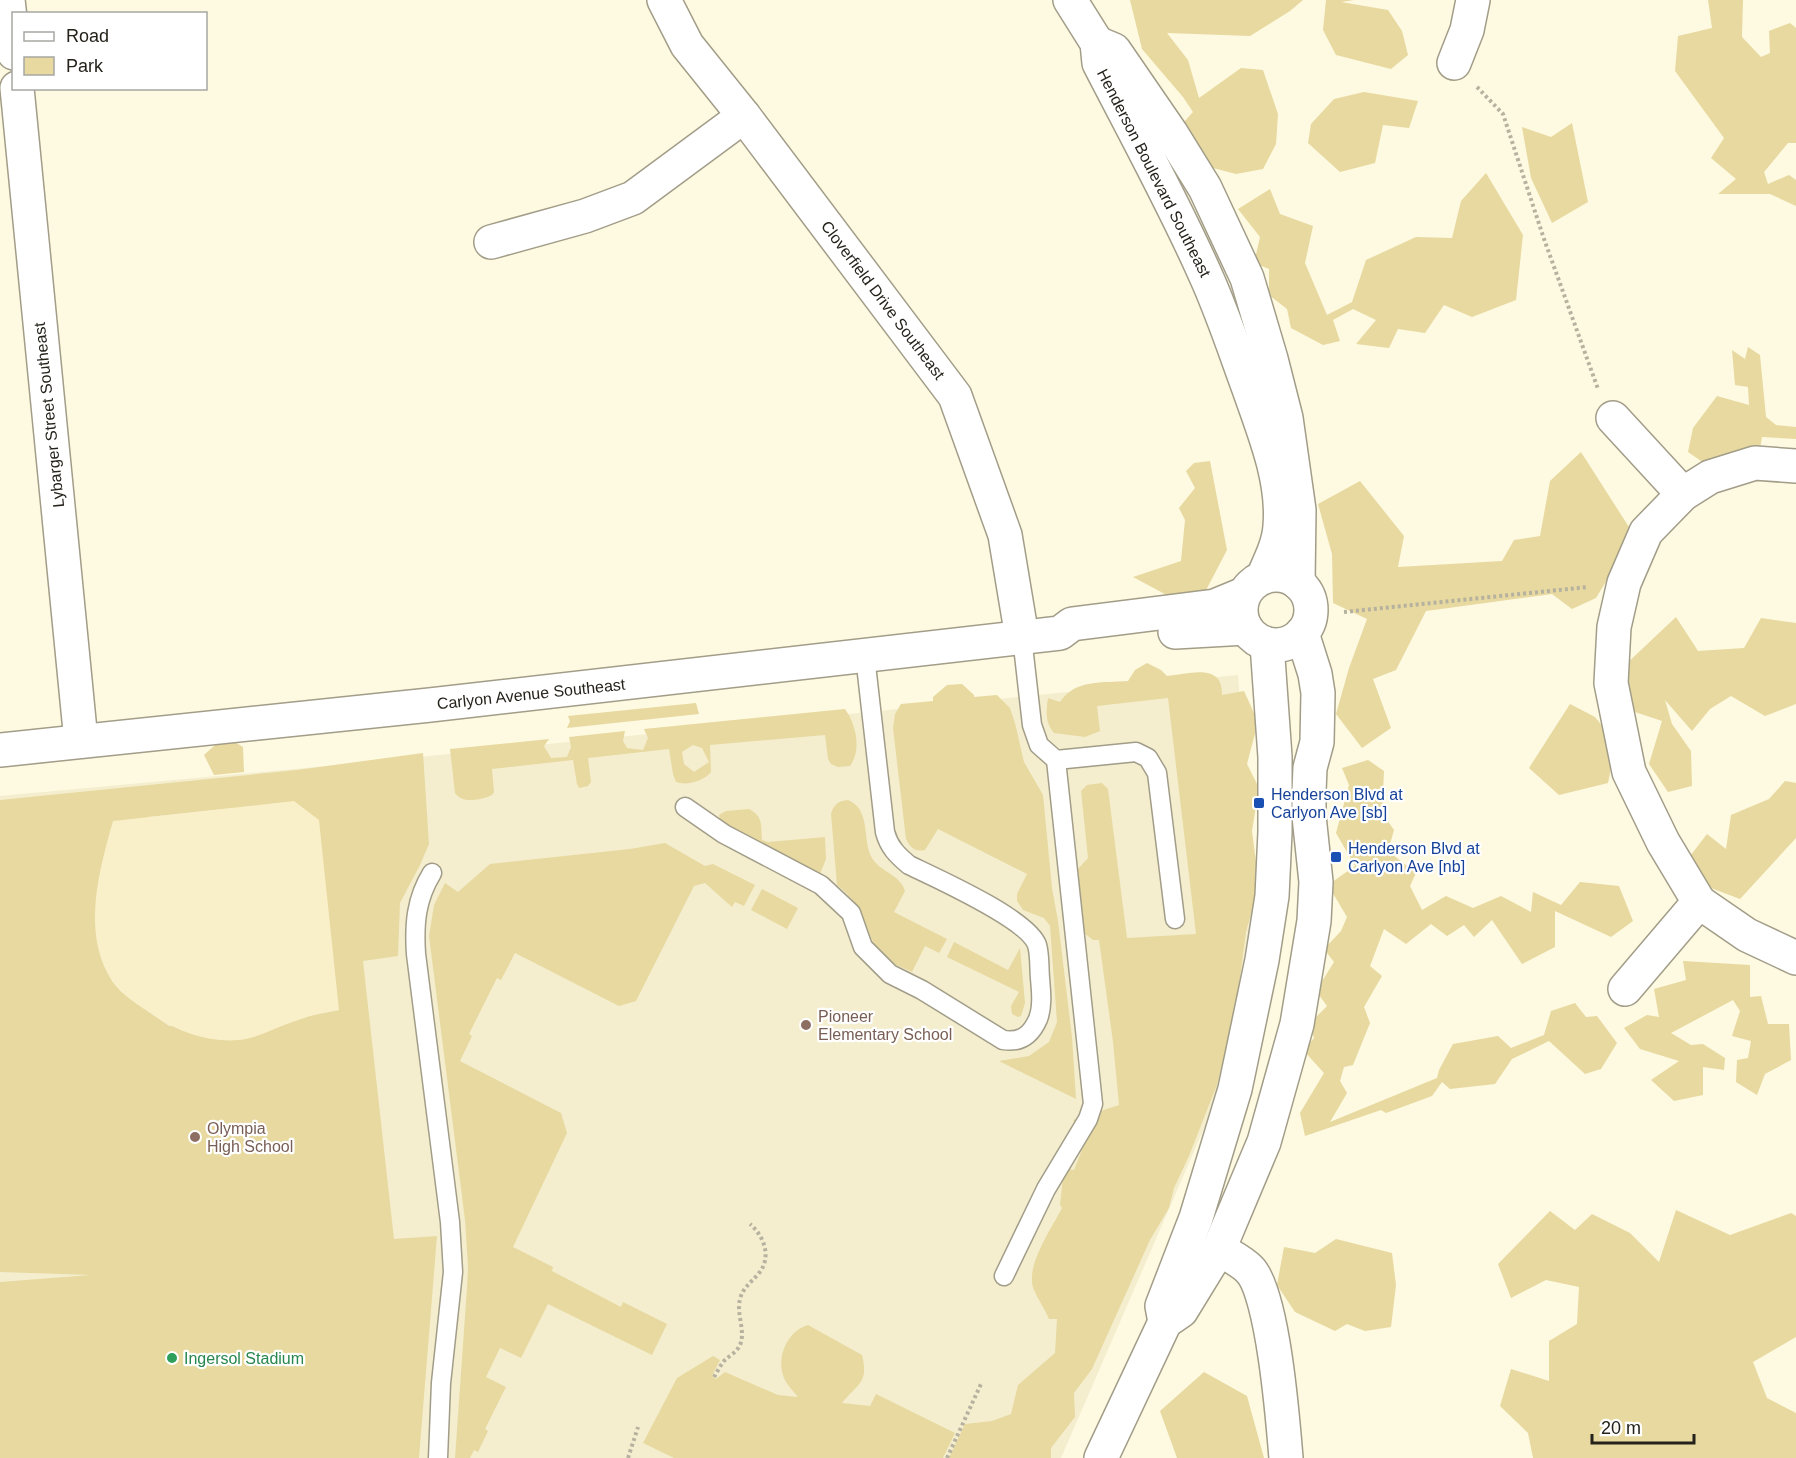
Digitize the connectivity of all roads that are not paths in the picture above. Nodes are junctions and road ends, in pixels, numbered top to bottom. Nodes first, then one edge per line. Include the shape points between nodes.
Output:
1 (8, 0) edge
2 (664, 0) edge
3 (1070, 0) edge
4 (1473, 0) edge
5 (12, 35) edge
6 (1097, 43) junction
7 (1454, 63) road end
8 (17, 90) edge
9 (744, 116) junction
10 (491, 242) dead end
11 (1613, 418) road end
12 (1796, 466) edge
13 (1683, 494) junction
14 (1298, 583) junction
15 (1254, 585) junction
16 (1060, 633) junction
17 (1302, 633) junction
18 (1256, 636) junction
19 (1022, 637) junction
20 (865, 656) junction
21 (81, 741) junction
22 (0, 750) edge
23 (1056, 760) junction
24 (685, 807) dead end
25 (432, 873) dead end
26 (1699, 902) junction
27 (1175, 919) dead end
28 (1796, 958) edge
29 (1625, 988) dead end
30 (1219, 1249) junction
31 (1004, 1276) dead end
32 (1165, 1322) junction
33 (438, 1458) edge
34 (1101, 1458) edge
35 (1286, 1458) edge

1 - 5 street
2 - 9 street, Cloverfield Drive Southeast via 687,45
3 - 6 street, Henderson Boulevard Southeast
4 - 7 street
6 - 14 street, Henderson Boulevard Southeast via 1114,50 1171,133 1205,188 1247,278 1286,418 1299,510
6 - 15 street, Henderson Boulevard Southeast via 1099,63 1207,277 1274,467 1280,527 1273,555
8 - 21 street, Lybarger Street Southeast
9 - 10 street via 633,198
9 - 19 street, Cloverfield Drive Southeast via 956,396 1005,535
11 - 13 street
12 - 13 street via 1755,463 1710,477
13 - 26 street via 1646,532 1624,583 1612,637 1611,683 1629,772 1663,842
14 - 15 street via 1277,575
14 - 17 street via 1310,604 1310,619
15 - 16 street, Carlyon Avenue Southeast via 1215,606 1072,624
15 - 18 street via 1241,604 1241,617
16 - 18 street, Carlyon Avenue Southeast via 1076,639 1218,628
16 - 19 street, Carlyon Avenue Southeast
17 - 18 street via 1282,645
17 - 30 street via 1318,693 1317,742 1309,791 1316,882 1314,921 1285,1071 1264,1142
18 - 32 street via 1275,768 1272,897 1235,1089 1196,1218 1162,1306
19 - 20 street, Carlyon Avenue Southeast
19 - 23 lane via 1032,725 1039,745
20 - 21 street, Carlyon Avenue Southeast
20 - 24 lane via 889,844 909,865 994,909 1030,934 1036,945 1042,998 1040,1015 1024,1038 1003,1040 890,974 863,947 851,913 821,885 724,834
21 - 22 street, Carlyon Avenue Southeast
23 - 27 lane via 1136,752 1148,758 1157,773
23 - 31 lane via 1093,1104
25 - 33 lane via 418,903 414,926 453,1272 441,1383
26 - 28 street via 1747,935
26 - 29 street
30 - 32 street via 1181,1311
30 - 35 street via 1250,1270 1263,1294 1282,1403
32 - 34 street

